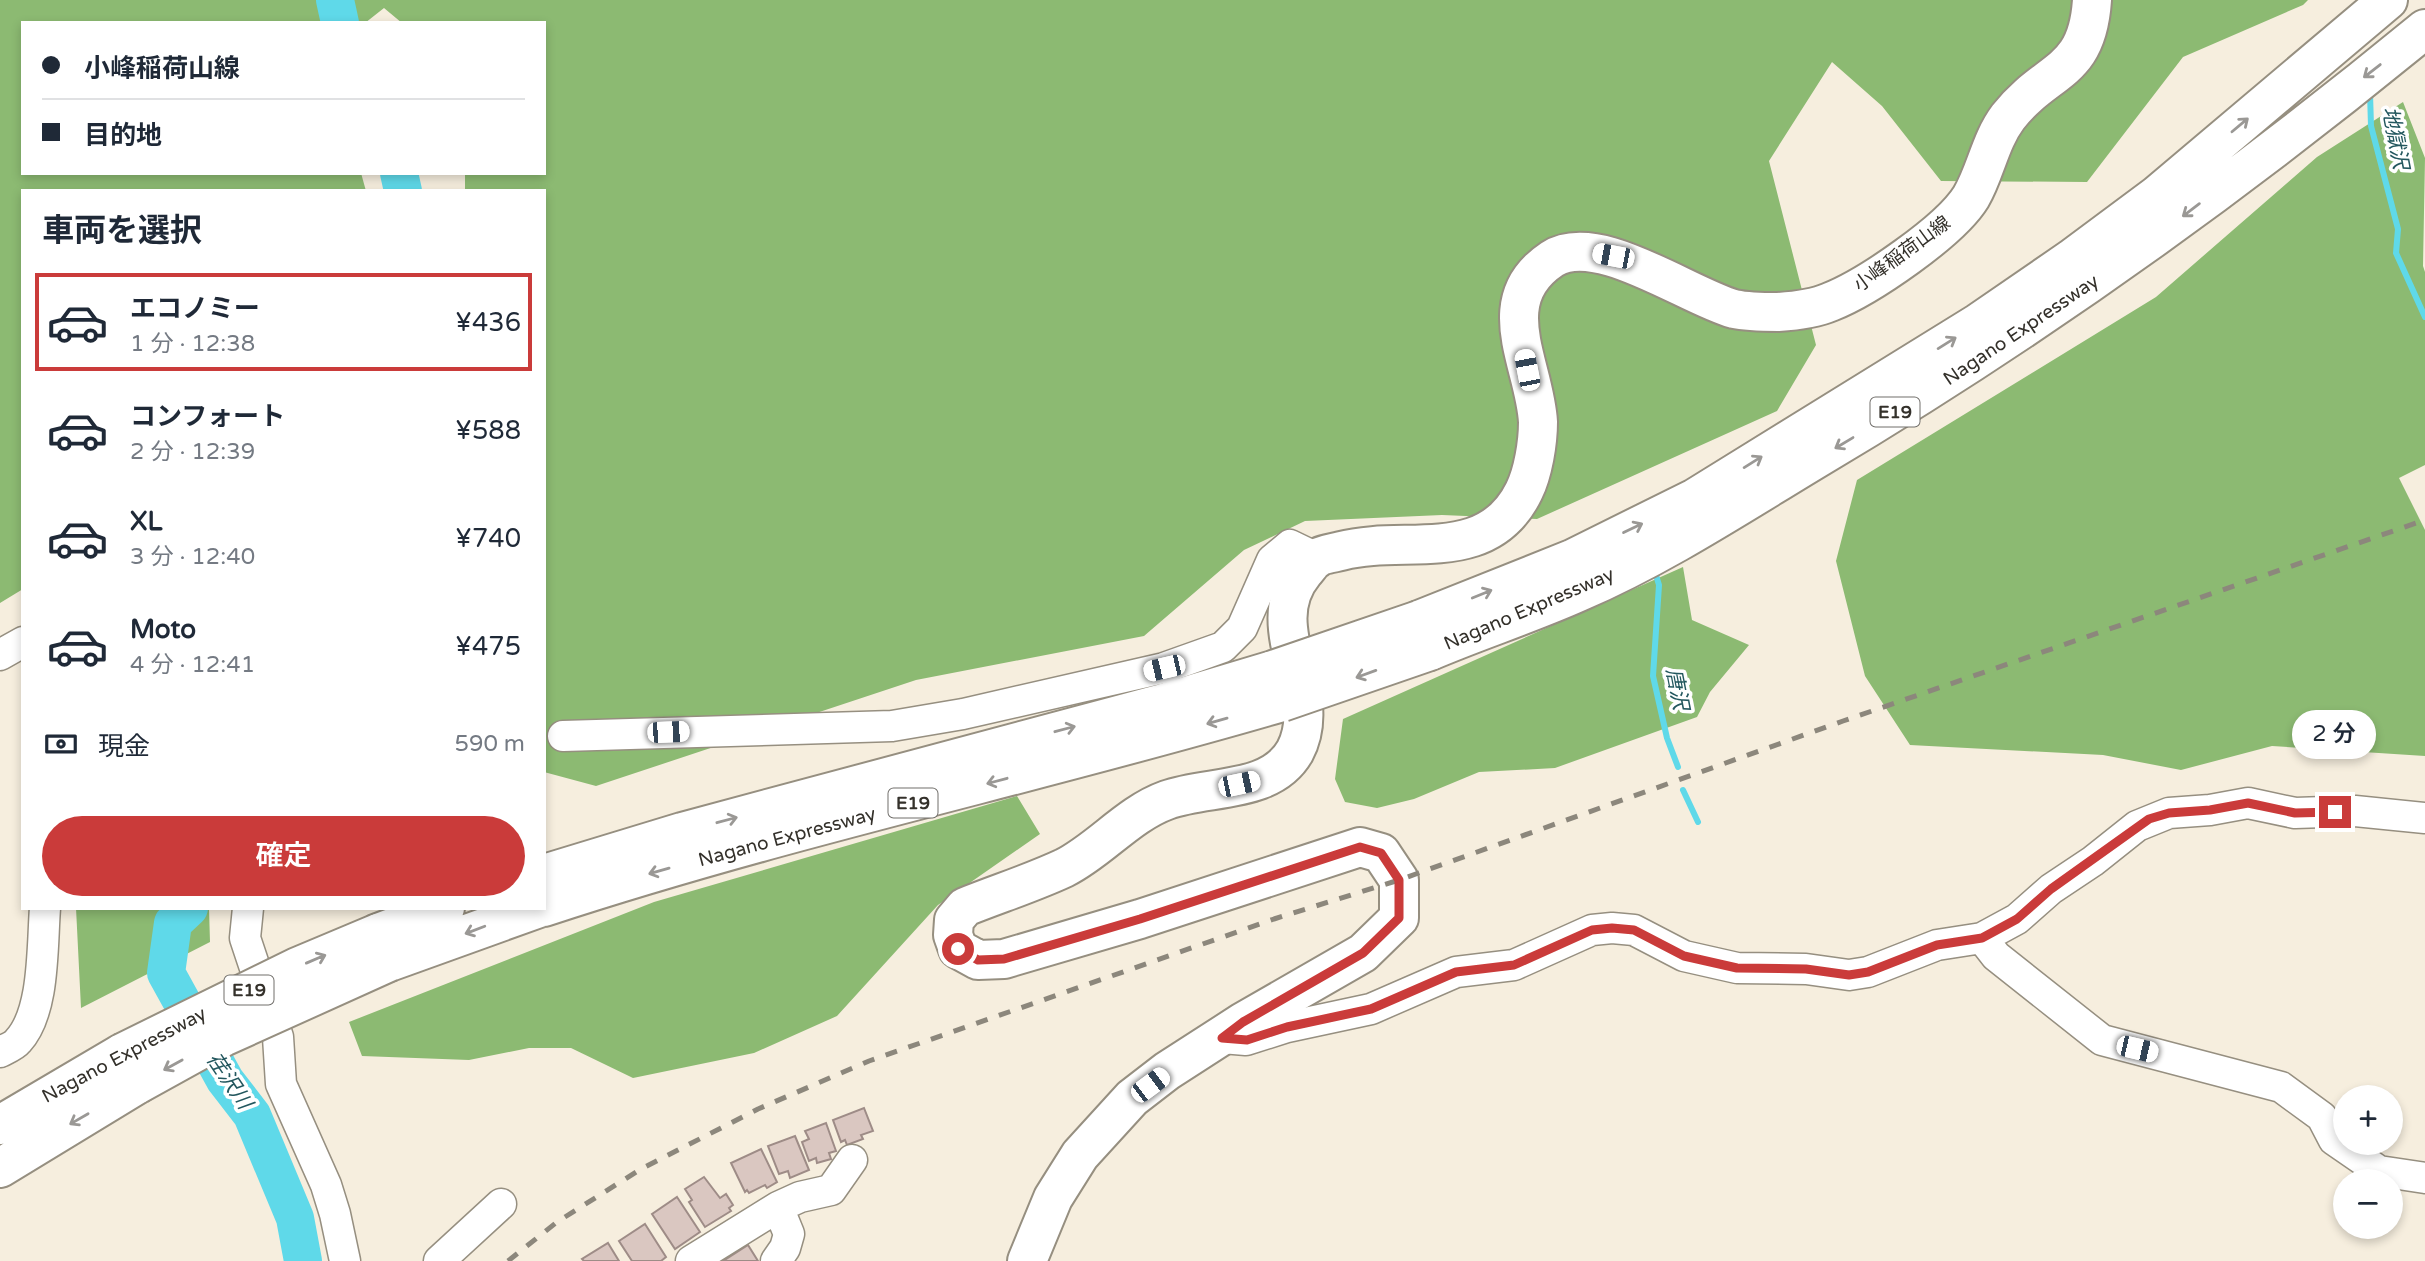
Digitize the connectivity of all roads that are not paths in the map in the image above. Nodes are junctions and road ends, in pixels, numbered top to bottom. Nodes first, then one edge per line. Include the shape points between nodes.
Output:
1 (2092, 0) edge
2 (2388, 0) edge
3 (2425, 29) edge
4 (2079, 273) junction
5 (1317, 558) junction
6 (21, 643) edge
7 (0, 656) edge
8 (1278, 686) junction
9 (563, 736) dead end
10 (2425, 818) edge
11 (546, 873) edge
12 (546, 906) edge
13 (45, 910) edge
14 (248, 910) edge
15 (442, 910) edge
16 (530, 910) edge
17 (1982, 938) junction
18 (383, 948) junction
19 (1222, 1038) junction
20 (0, 1052) edge
21 (130, 1069) junction
22 (0, 1125) edge
23 (852, 1160) dead end
24 (0, 1168) edge
25 (2425, 1178) edge
26 (500, 1204) dead end
27 (778, 1207) junction
28 (345, 1261) edge
29 (439, 1261) edge
30 (691, 1261) edge
31 (776, 1261) edge
32 (1027, 1261) edge

1 - 5 main road, 小峰稲荷山線 via 2083,46 2006,120 1971,196 1949,223 1874,279 1828,303 1783,312 1738,310 1699,297 1613,256 1586,251 1558,255 1537,271 1524,291 1517,318 1538,422 1525,491 1507,516 1458,543 1357,547
4 -> 2 main road, Nagano Expressway / E19 via 2157,195
3 -> 4 main road, Nagano Expressway / E19 via 2280,143
4 - 8 main road, Nagano Expressway / E19, bridge via 1922,359 1697,515 1575,576
5 - 9 street via 1290,545 1272,560 1242,628 1223,646 1164,668 892,726
5 - 19 main road via 1298,579 1289,601 1286,624 1304,714 1302,733 1282,768 1263,779 1167,800 1135,817 1066,867 965,907 954,920 958,949 978,960 1004,959 1360,847 1381,853 1399,880 1399,918 1363,953
6 - 7 street
11 -> 8 main road, Nagano Expressway / E19 via 682,832 1150,707
8 -> 12 main road, Nagano Expressway / E19 via 1146,741 691,862
10 - 17 street via 2355,811 2295,813 2248,803 2169,813 2137,825 2017,919
13 - 20 street via 38,996 28,1027 17,1042
14 - 28 street via 245,938 278,1037 281,1084 326,1185
15 - 18 main road, Nagano Expressway / E19
16 -> 18 main road, Nagano Expressway / E19
17 - 19 street via 1937,945 1849,975 1737,968 1684,956 1634,930 1592,930 1514,965 1456,972 1371,1009 1247,1040
17 - 25 street via 1996,956 2102,1040 2281,1087 2322,1117 2334,1140 2379,1171
18 - 21 main road, Nagano Expressway / E19, bridge via 252,988
19 - 32 main road via 1132,1098 1080,1155 1054,1198
21 - 22 main road, Nagano Expressway / E19
21 -> 24 main road, Nagano Expressway / E19
23 - 27 street via 831,1190
26 - 29 street
27 - 30 street
27 - 31 street via 789,1234

